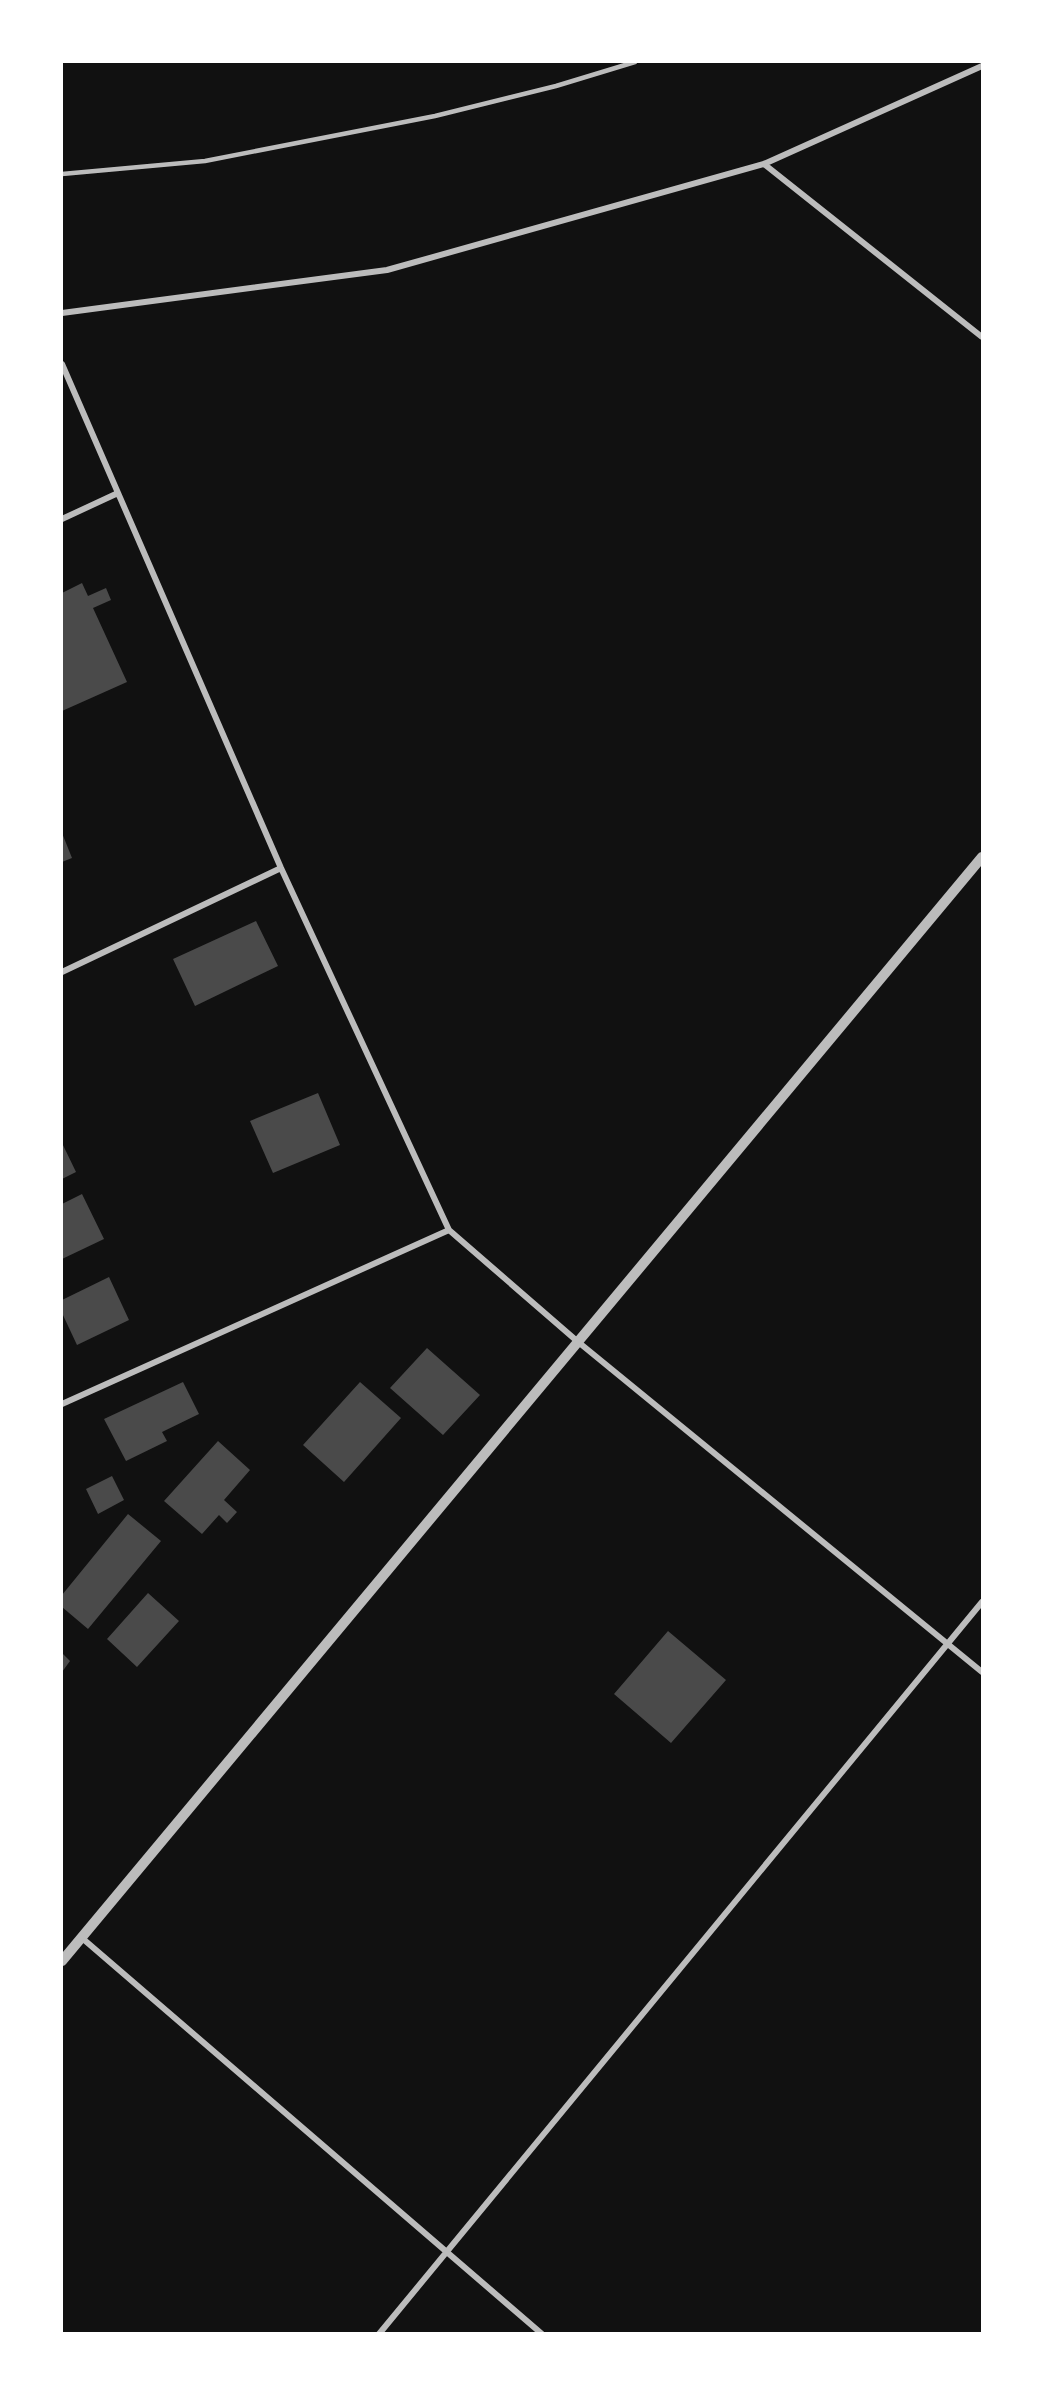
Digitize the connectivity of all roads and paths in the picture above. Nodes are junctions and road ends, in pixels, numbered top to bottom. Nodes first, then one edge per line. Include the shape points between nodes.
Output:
1 (635, 62) edge
2 (982, 66) edge
3 (764, 164) junction
4 (62, 174) edge
5 (62, 313) edge
6 (982, 337) edge
7 (62, 364) edge
8 (118, 493) junction
9 (62, 519) edge
10 (982, 857) edge
11 (281, 868) junction
12 (62, 972) edge
13 (449, 1230) junction
14 (577, 1341) junction
15 (62, 1404) edge
16 (982, 1602) edge
17 (948, 1643) junction
18 (982, 1672) edge
19 (82, 1938) junction
20 (62, 1961) edge
21 (446, 2252) junction
22 (379, 2334) edge
23 (542, 2334) edge

1 - 4 lane via 435,116 205,161
2 - 3 street
3 - 5 street via 387,270
3 - 6 street
7 - 8 street
8 - 9 street
8 - 11 street
10 - 14 street
11 - 12 street
11 - 13 street
13 - 14 street
13 - 15 street
14 - 17 street
14 - 19 street
16 - 17 street
17 - 18 street
17 - 21 street
19 - 20 street
19 - 21 street
21 - 22 street
21 - 23 street

